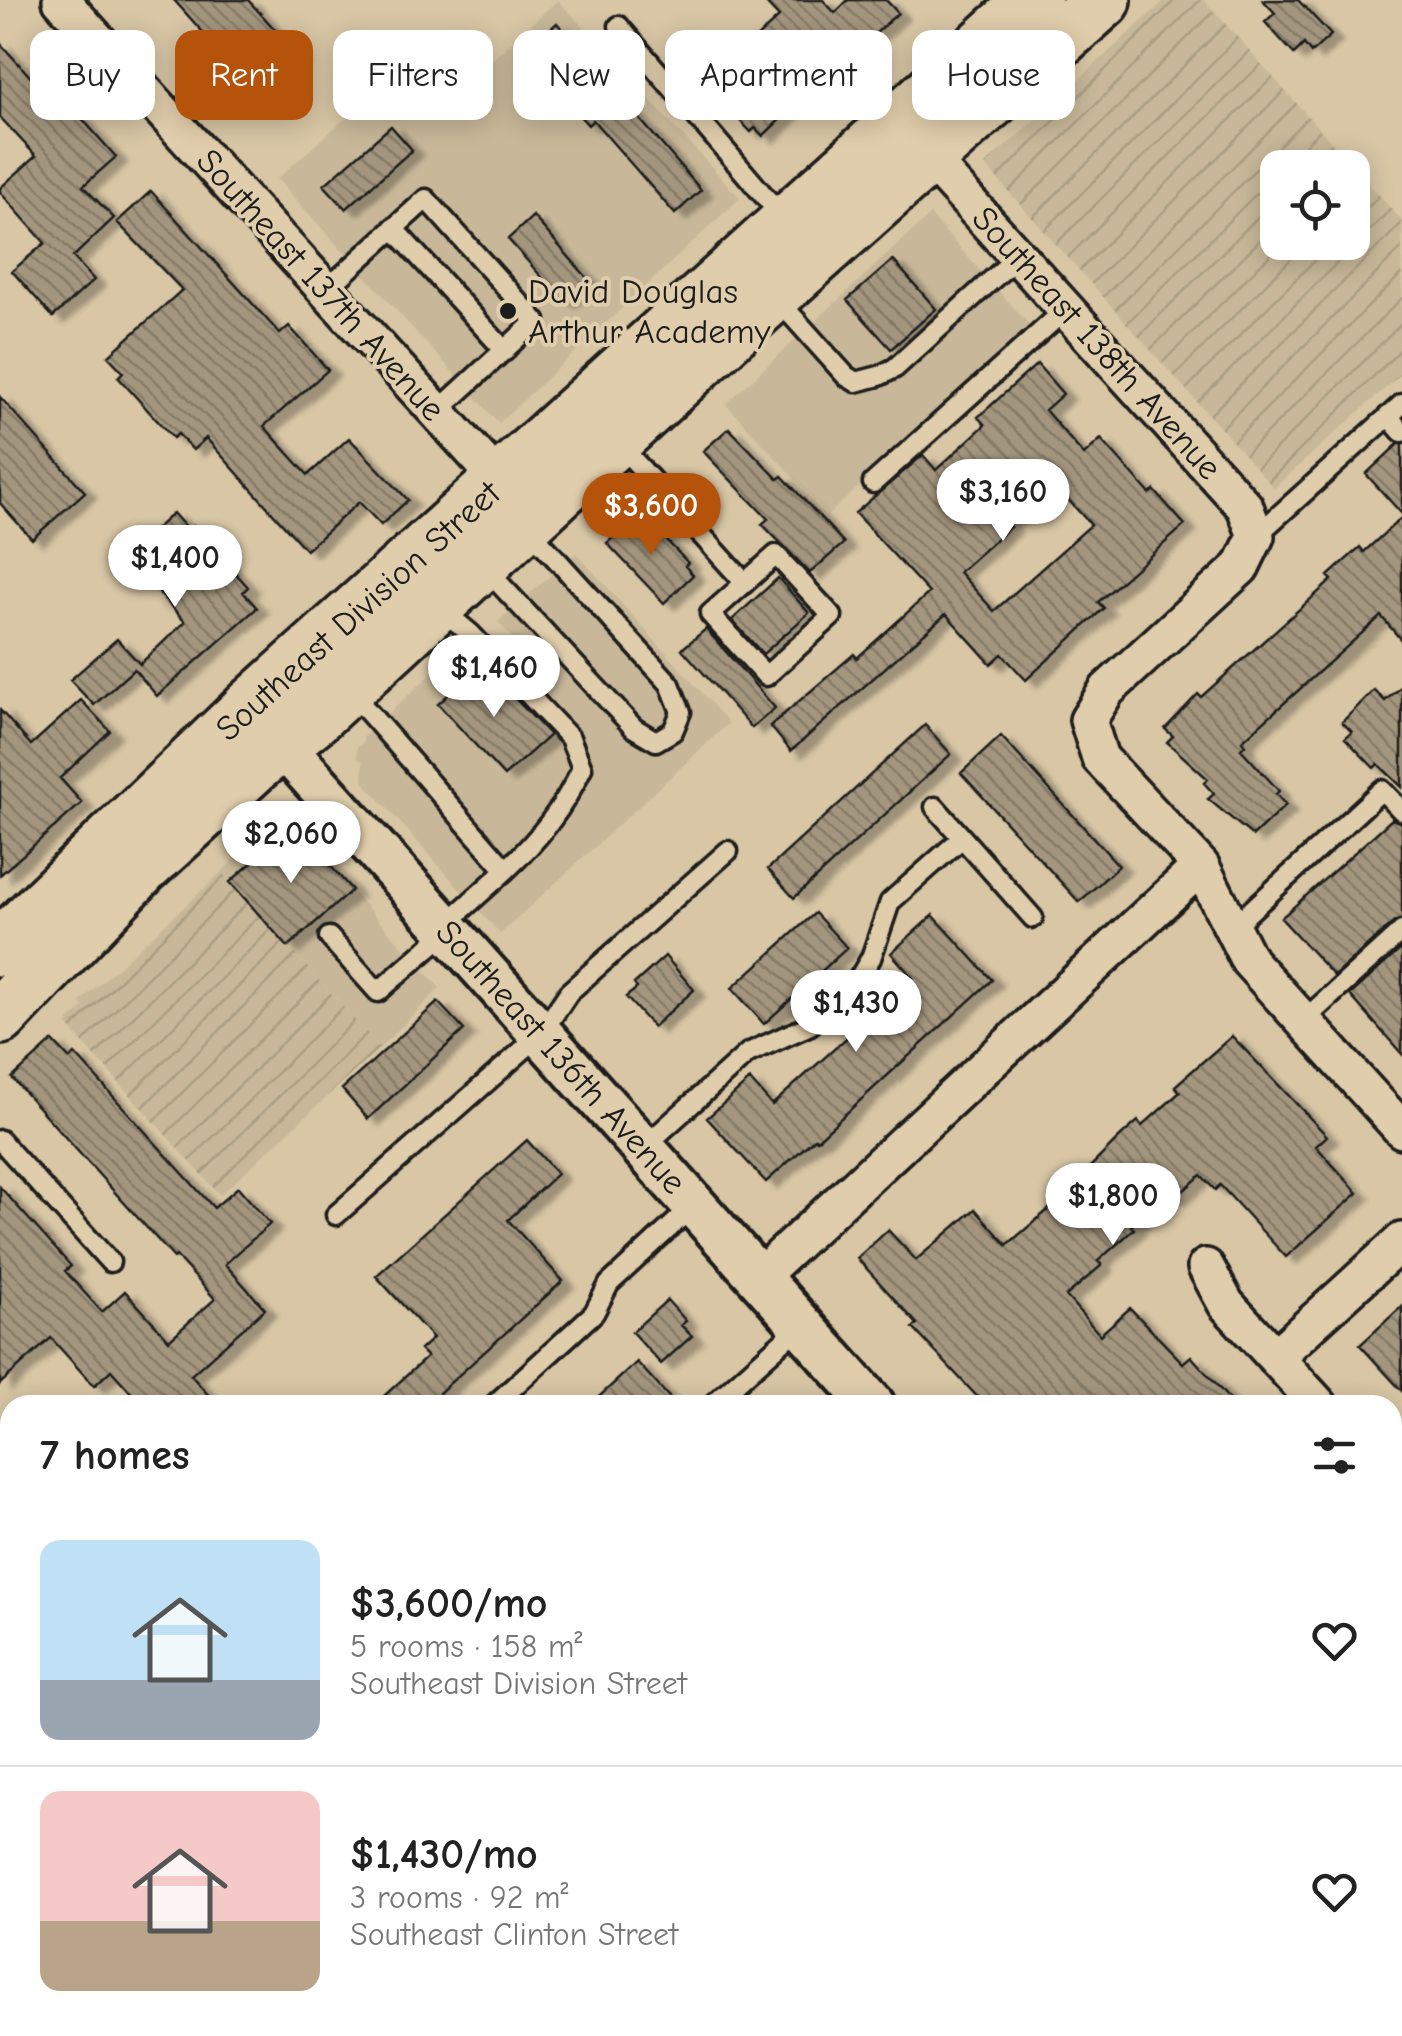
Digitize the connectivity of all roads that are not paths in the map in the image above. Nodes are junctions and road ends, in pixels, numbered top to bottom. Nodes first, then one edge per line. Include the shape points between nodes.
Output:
1 (62, 0) edge
2 (1103, 0) edge
3 (1025, 17) edge
4 (619, 26) dead end
5 (928, 157) junction
6 (787, 224) junction
7 (394, 228) junction
8 (1018, 256) junction
9 (326, 290) junction
10 (774, 295) junction
11 (1066, 309) junction
12 (504, 351) junction
13 (1395, 410) edge
14 (436, 412) junction
15 (1402, 432) edge
16 (614, 439) junction
17 (873, 482) dead end
18 (512, 502) junction
19 (1256, 536) junction
20 (480, 563) junction
21 (745, 583) junction
22 (436, 604) junction
23 (346, 687) junction
24 (266, 726) junction
25 (935, 807) dead end
26 (1402, 811) edge
27 (962, 838) junction
28 (728, 851) dead end
29 (1200, 866) junction
30 (506, 870) junction
31 (1033, 918) dead end
32 (447, 928) junction
33 (1232, 928) junction
34 (1402, 931) edge
35 (329, 937) dead end
36 (0, 948) edge
37 (0, 1016) edge
38 (1303, 1021) junction
39 (541, 1034) junction
40 (1392, 1113) edge
41 (0, 1140) edge
42 (644, 1148) junction
43 (694, 1205) junction
44 (336, 1216) dead end
45 (1402, 1241) edge
46 (110, 1262) dead end
47 (1206, 1267) dead end
48 (758, 1278) junction
49 (801, 1325) junction
50 (1275, 1357) junction
51 (505, 1395) edge
52 (723, 1395) edge
53 (865, 1395) edge
54 (1309, 1395) edge

1 - 9 street, Southeast 137th Avenue
2 - 3 main road, Southeast Division Street
3 - 5 main road, Southeast Division Street
3 - 6 main road, Southeast Division Street
4 - 6 lane
5 - 8 street, Southeast 138th Avenue
5 - 10 main road, Southeast Division Street
6 - 18 main road, Southeast Division Street
7 - 9 lane
7 - 12 lane
7 - 12 lane via 426,200 536,322
8 - 10 lane via 894,368 856,382
8 - 11 street, Southeast 138th Avenue
9 - 14 street, Southeast 137th Avenue
10 - 16 main road, Southeast Division Street
11 - 17 lane
11 - 19 street, Southeast 138th Avenue via 1245,508
12 - 14 lane
13 - 15 lane
13 - 19 lane
14 - 18 street, Southeast 137th Avenue
16 - 18 main road, Southeast Division Street
16 - 21 lane
18 - 20 main road, Southeast Division Street
18 - 20 lane via 670,684 681,712 673,731 656,740 634,728
18 - 24 main road, Southeast Division Street
19 - 29 street via 1241,567 1107,690 1088,720 1100,758
20 - 22 main road, Southeast Division Street
21 - 21 lane via 710,614 766,676 832,616 776,555
22 - 23 main road, Southeast Division Street
22 - 30 lane via 570,738 582,768 566,803
23 - 24 main road, Southeast Division Street
23 - 30 lane
24 - 32 street, Southeast 136th Avenue
24 - 36 main road, Southeast Division Street
24 - 37 main road, Southeast Division Street
25 - 27 lane
26 - 33 lane via 1382,790
27 - 31 lane
27 - 42 lane via 890,902 871,958 833,1006 748,1053
28 - 39 lane via 570,992
29 - 33 street
29 - 48 street
30 - 32 lane
32 - 35 lane via 378,992
32 - 39 street, Southeast 136th Avenue
33 - 38 street via 1249,961
34 - 38 lane
38 - 40 street
39 - 42 street, Southeast 136th Avenue
39 - 44 lane
41 - 46 lane
42 - 43 street, Southeast 136th Avenue
43 - 48 street, Southeast 136th Avenue
43 - 51 lane via 608,1284 594,1313
45 - 50 street
47 - 50 street via 1226,1304
48 - 49 street, Southeast 136th Avenue
49 - 52 lane
49 - 53 street, Southeast 136th Avenue
50 - 54 street

